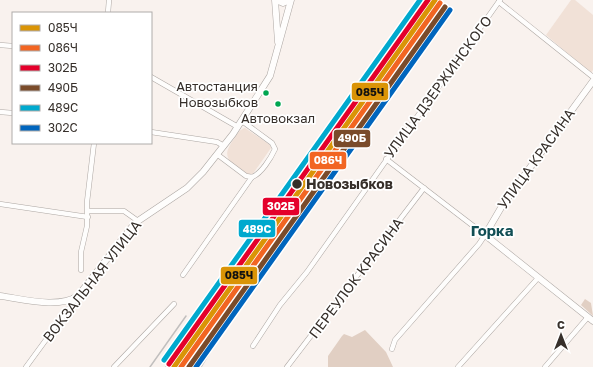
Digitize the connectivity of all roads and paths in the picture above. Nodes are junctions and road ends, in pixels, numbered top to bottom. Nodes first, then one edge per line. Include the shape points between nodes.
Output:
1 (109, 0) edge
2 (275, 0) edge
3 (290, 0) edge
4 (499, 1) edge
5 (108, 12) edge
6 (0, 45) edge
7 (12, 46) edge
8 (276, 56) junction
9 (593, 77) edge
10 (152, 78) edge
11 (593, 81) edge
12 (0, 112) edge
13 (12, 113) edge
14 (242, 120) junction
15 (238, 127) junction
16 (152, 132) edge
17 (94, 144) edge
18 (224, 146) junction
19 (218, 155) junction
20 (386, 159) junction
21 (252, 177) junction
22 (424, 188) junction
23 (0, 204) edge
24 (88, 214) junction
25 (138, 220) junction
26 (485, 235) junction
27 (81, 270) dead end
28 (183, 275) dead end
29 (538, 278) junction
30 (0, 296) edge
31 (78, 296) junction
32 (58, 303) junction
33 (174, 304) dead end
34 (65, 314) junction
35 (590, 319) edge
36 (253, 346) dead end
37 (392, 349) dead end
38 (26, 367) edge
39 (114, 367) edge
40 (287, 367) edge
41 (458, 367) edge
42 (545, 367) edge

1 - 5 street
2 - 3 main road via 283,3
2 - 8 main road via 278,36
3 - 8 main road, ВОКЗАЛЬНАЯ УЛИЦА
4 - 9 street
4 - 20 street, УЛИЦА ДЗЕРЖИНСКОГО
6 - 7 street
8 - 14 main road, ВОКЗАЛЬНАЯ УЛИЦА via 270,76
10 - 15 street
11 - 26 main road, УЛИЦА КРАСИНА via 502,206
12 - 13 street
14 - 15 main road, ВОКЗАЛЬНАЯ УЛИЦА
14 - 21 street via 272,143 274,149 260,172
15 - 18 main road, ВОКЗАЛЬНАЯ УЛИЦА
16 - 18 street via 217,142
17 - 24 street via 87,202
18 - 19 main road, ВОКЗАЛЬНАЯ УЛИЦА
19 - 21 street via 246,176
19 - 25 main road, ВОКЗАЛЬНАЯ УЛИЦА via 187,188
20 - 22 street
20 - 36 street, УЛИЦА ДЗЕРЖИНСКОГО
21 - 28 street
22 - 26 street
22 - 40 street, ПЕРЕУЛОК КРАСИНА
23 - 24 street
24 - 25 street via 124,211
24 - 27 street via 81,252
25 - 31 main road, ВОКЗАЛЬНАЯ УЛИЦА
26 - 29 main road
26 - 37 street, УЛИЦА КРАСИНА via 395,340
29 - 35 main road
29 - 41 street
30 - 32 main road
31 - 32 main road via 68,302
31 - 34 street, ВОКЗАЛЬНАЯ УЛИЦА
32 - 34 street via 65,306
33 - 39 street
34 - 38 street, ВОКЗАЛЬНАЯ УЛИЦА
35 - 42 street

